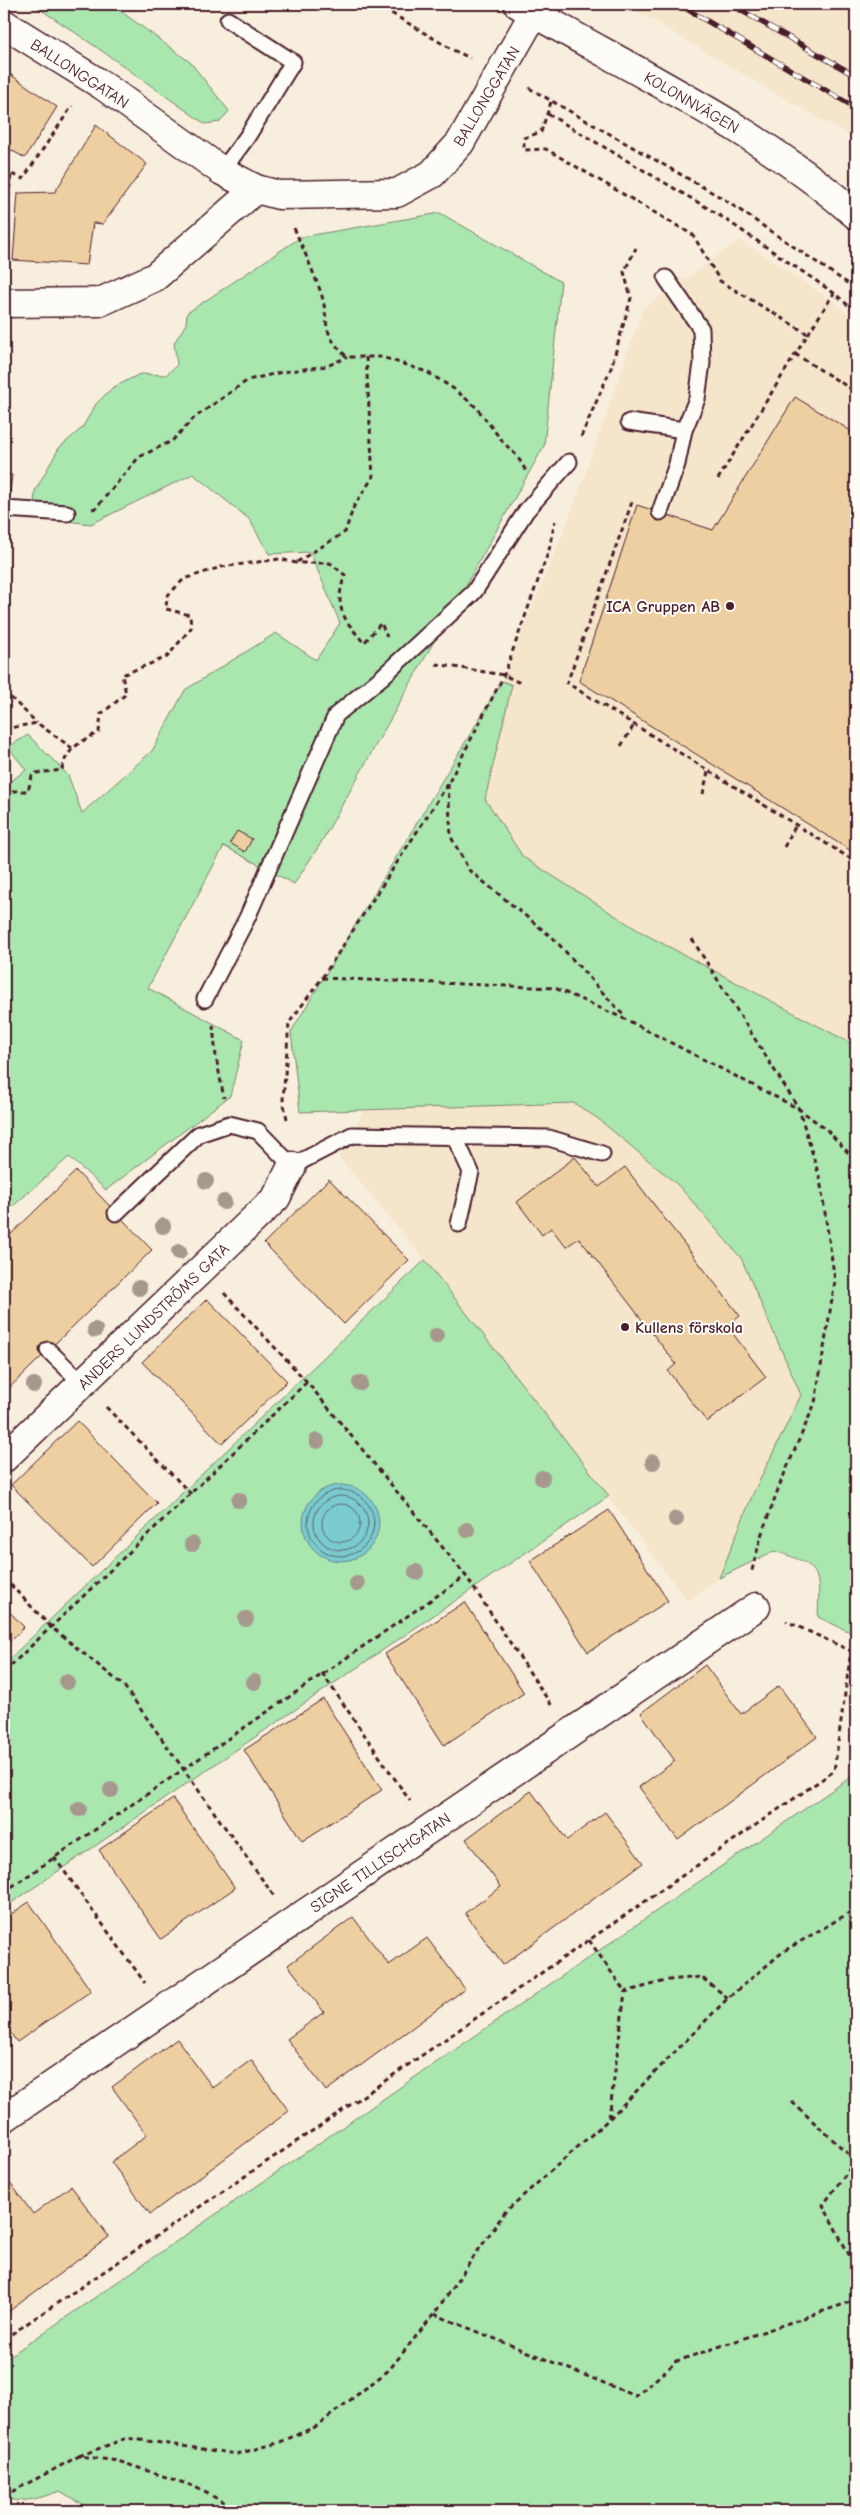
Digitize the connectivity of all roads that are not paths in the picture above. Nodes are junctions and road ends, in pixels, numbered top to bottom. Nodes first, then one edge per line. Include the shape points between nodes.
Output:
1 (526, 8) edge
2 (228, 20) dead end
3 (4, 24) edge
4 (222, 170) junction
5 (268, 192) junction
6 (856, 215) edge
7 (666, 278) dead end
8 (4, 303) edge
9 (629, 422) dead end
10 (684, 430) junction
11 (569, 462) road end
12 (4, 509) edge
13 (660, 512) dead end
14 (67, 513) road end
15 (204, 999) road end
16 (455, 1138) junction
17 (602, 1154) dead end
18 (292, 1166) junction
19 (116, 1213) dead end
20 (459, 1224) dead end
21 (48, 1350) dead end
22 (92, 1393) junction
23 (4, 1458) edge
24 (756, 1607) road end
25 (4, 2118) edge

1 - 5 street, BALLONGGATAN via 460,143 432,174 397,193
1 - 6 street, KOLONNVÄGEN via 720,117 788,161
2 - 4 lane via 293,62 247,137
3 - 4 street, BALLONGGATAN via 91,78
4 - 5 street, BALLONGGATAN
5 - 8 street via 155,277 100,302
7 - 10 lane via 701,329 702,363 697,398
9 - 10 lane
10 - 13 lane via 677,464
11 - 15 lane via 526,511 474,592 336,715 247,918
12 - 14 lane
16 - 17 lane via 549,1138
16 - 18 lane via 352,1135
16 - 20 lane via 471,1172
18 - 19 lane via 258,1131 230,1124 199,1134
18 - 22 street, ANDERS LUNDSTRÖMS GATA via 276,1198
21 - 22 lane
22 - 23 street, ANDERS LUNDSTRÖMS GATA
24 - 25 street, SIGNE TILLISCHGATAN

